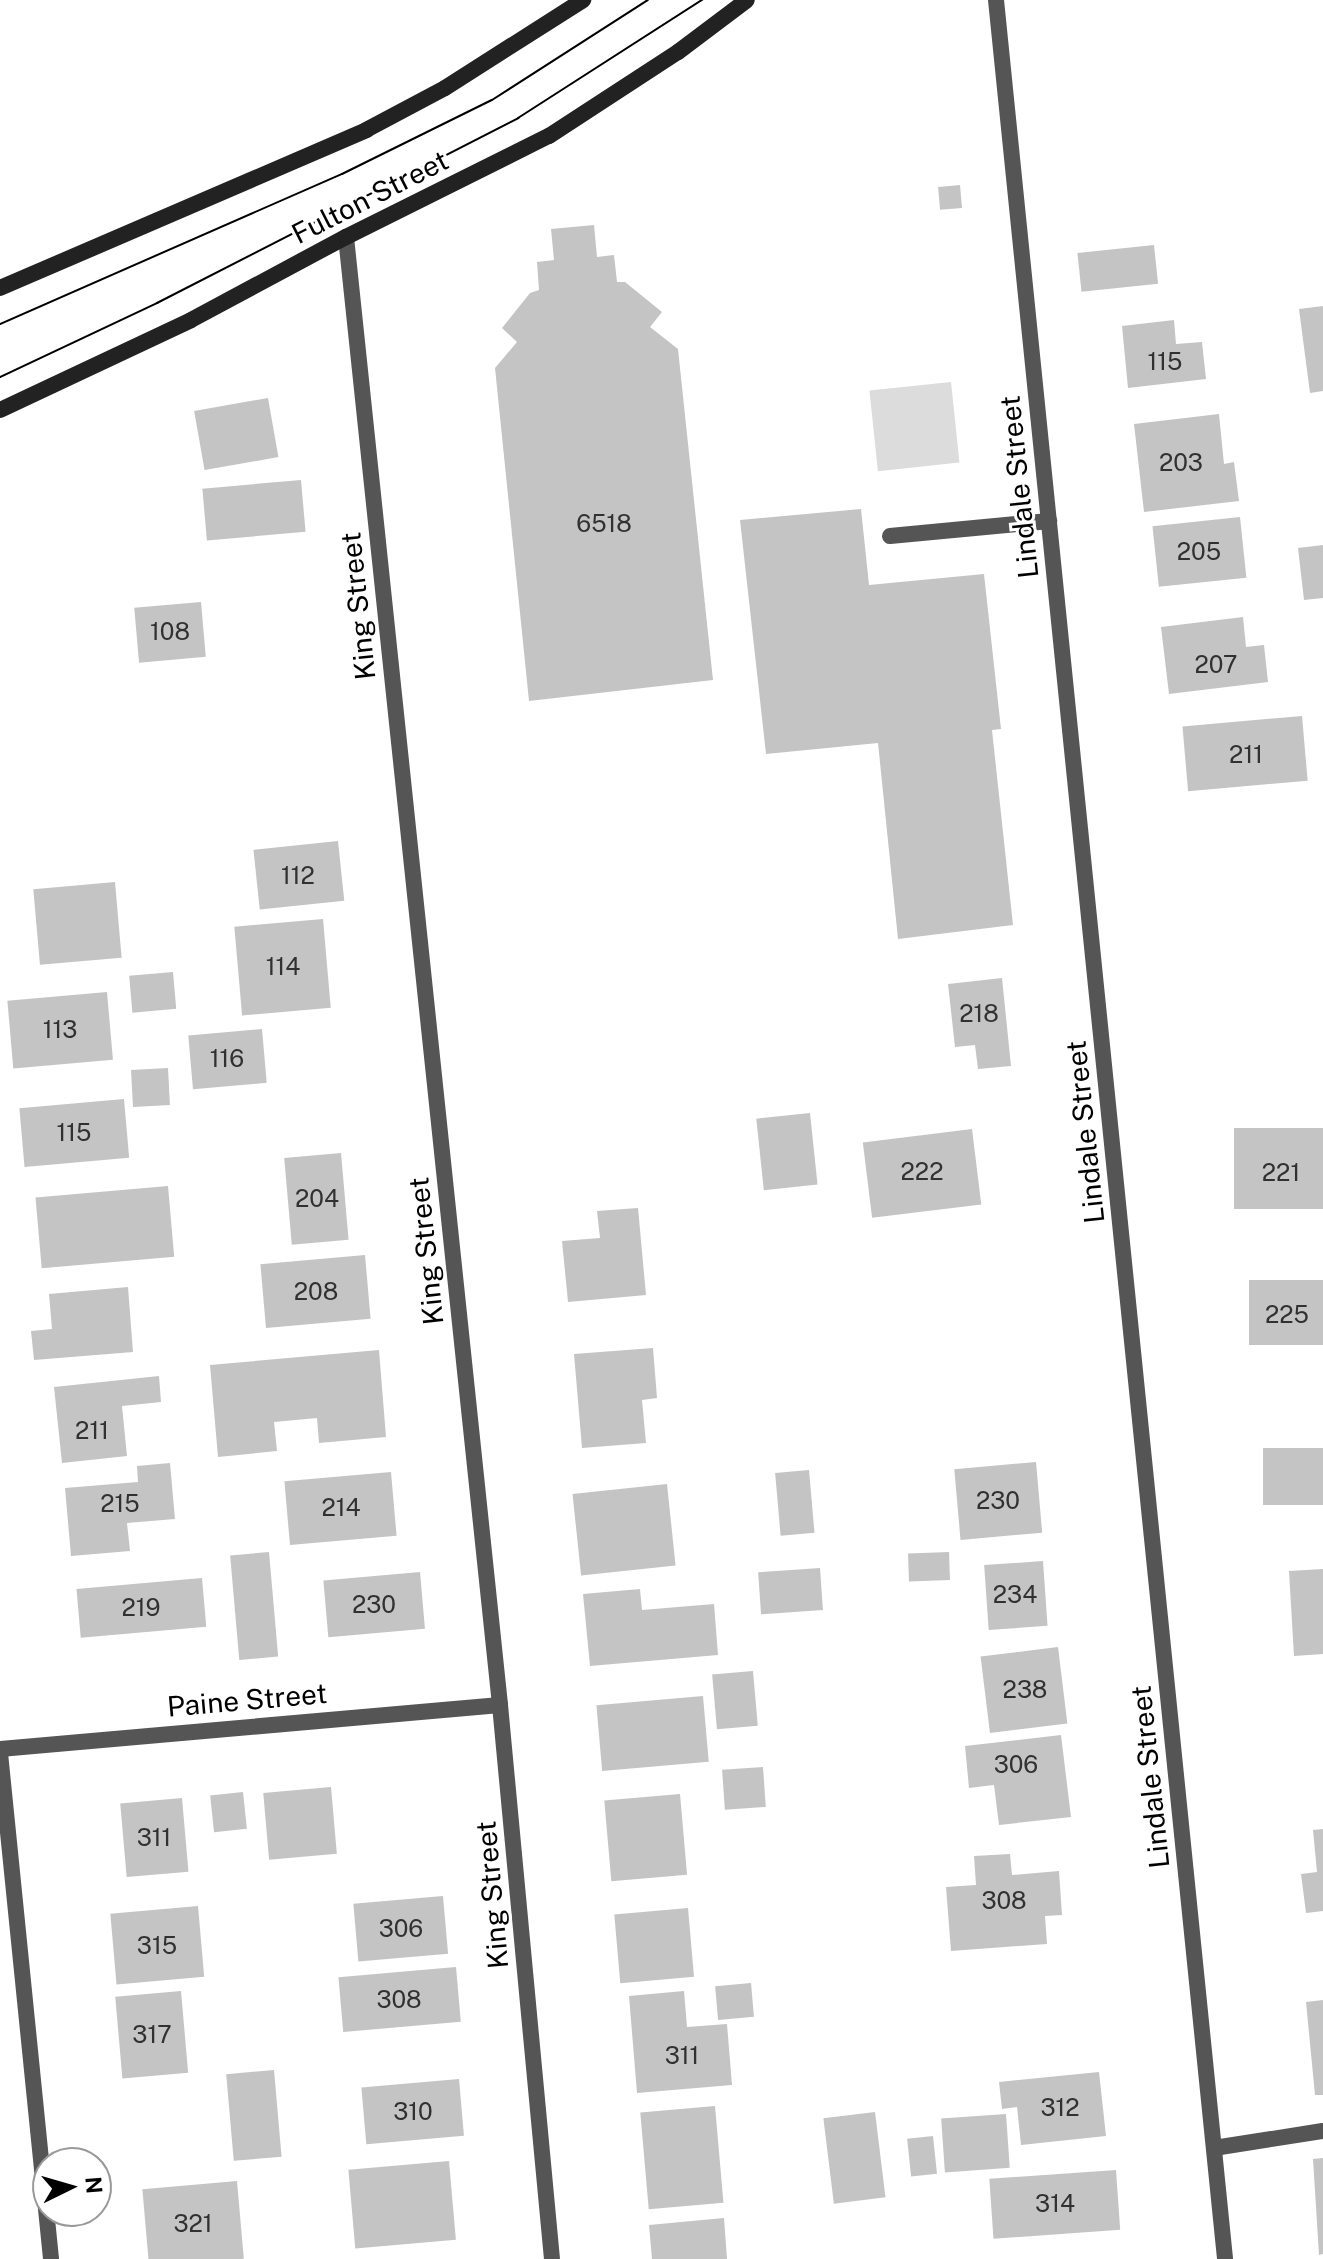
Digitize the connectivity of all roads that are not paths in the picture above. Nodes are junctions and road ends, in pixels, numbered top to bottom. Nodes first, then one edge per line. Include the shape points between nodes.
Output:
1 (583, 0) edge
2 (747, 0) edge
3 (996, 0) edge
4 (346, 237) junction
5 (0, 288) edge
6 (0, 410) edge
7 (1049, 521) junction
8 (890, 536) dead end
9 (500, 1705) junction
10 (0, 1751) edge
11 (1323, 2131) edge
12 (1214, 2148) junction
13 (51, 2259) edge
14 (552, 2259) edge
15 (1225, 2259) edge

1 - 5 main road via 445,88 366,130
2 - 4 main road, Fulton Street via 549,136
3 - 7 street, Lindale Street
4 - 6 main road, Fulton Street via 191,320
4 - 9 street, King Street
7 - 8 street
7 - 12 street, Lindale Street
9 - 10 street, Paine Street
9 - 14 street, King Street
10 - 13 street
11 - 12 street
12 - 15 street, Lindale Street

